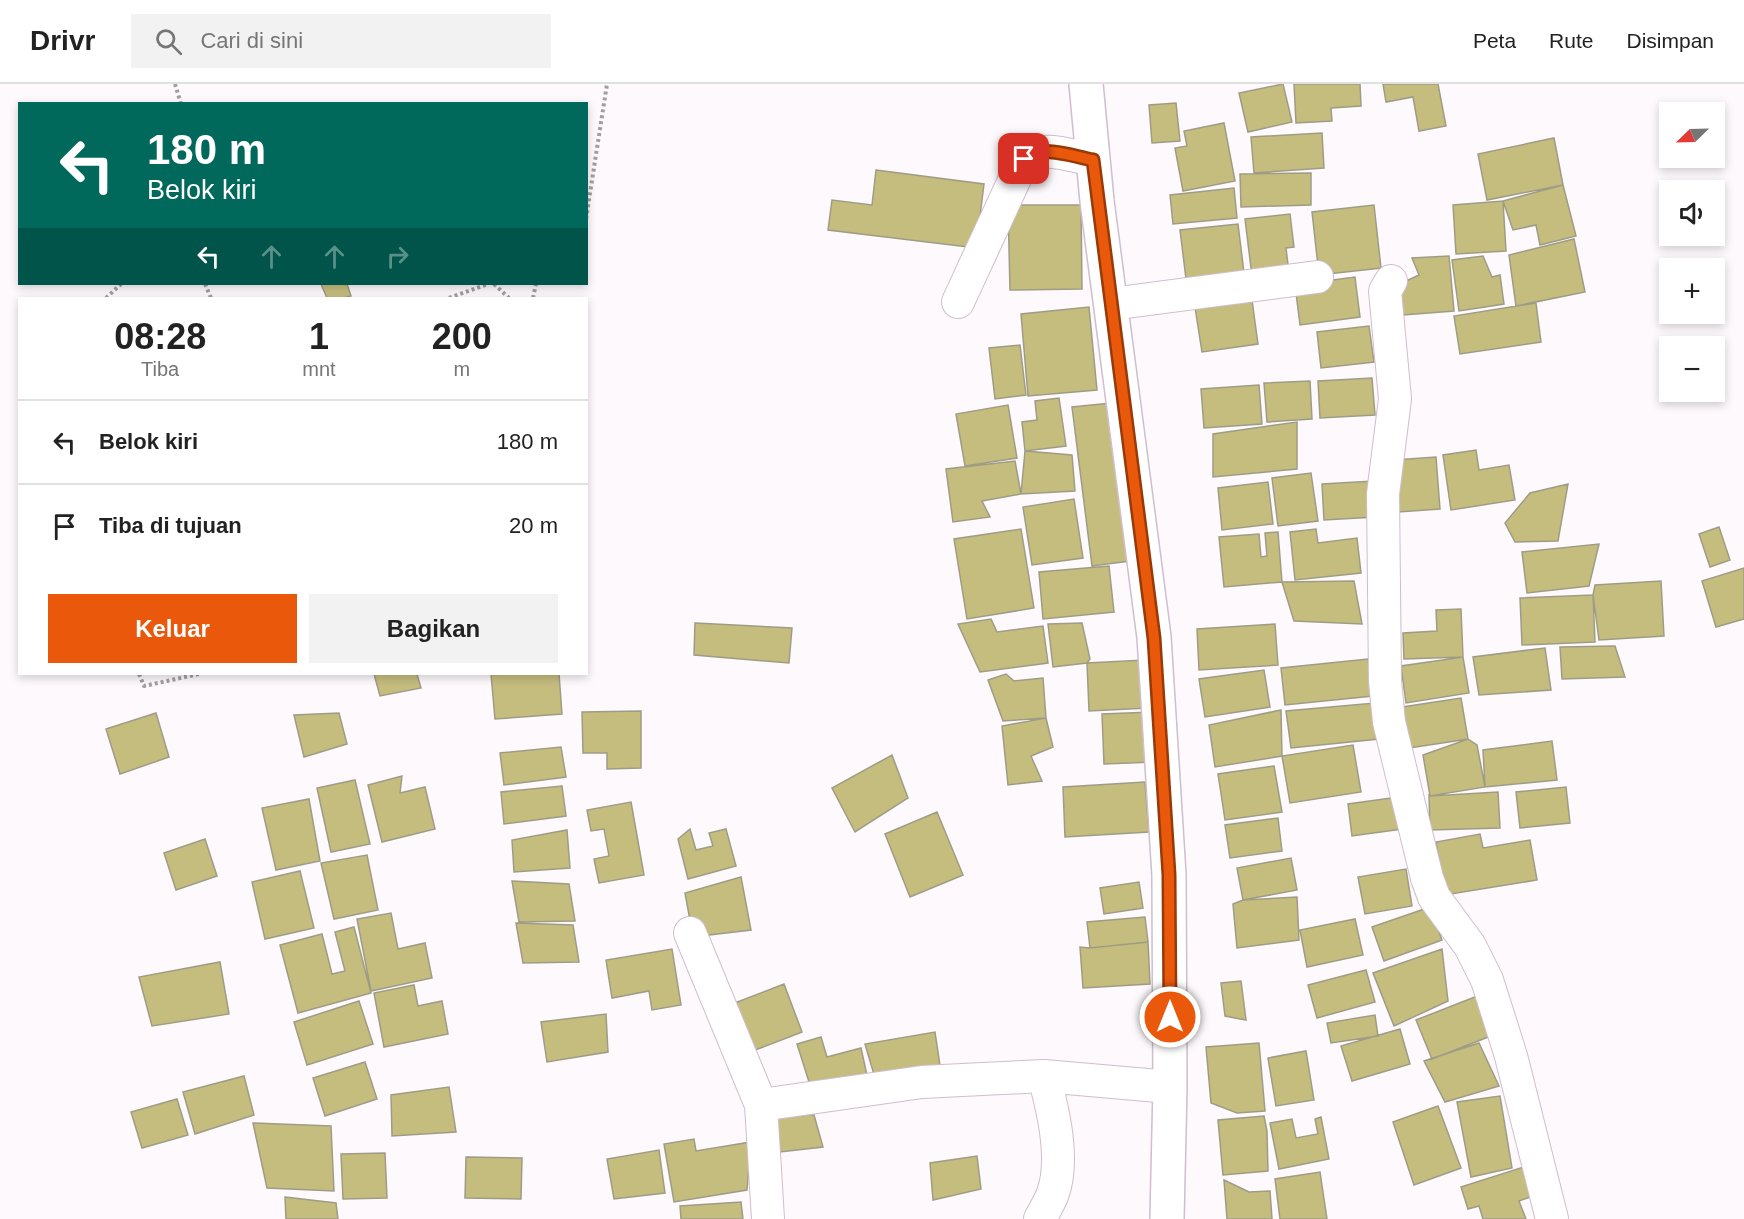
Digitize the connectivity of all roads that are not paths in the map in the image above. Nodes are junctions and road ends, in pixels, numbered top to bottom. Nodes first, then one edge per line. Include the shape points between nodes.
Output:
1 (1086, 84) edge
2 (1093, 160) junction
3 (1317, 277) dead end
4 (1391, 280) dead end
5 (958, 302) dead end
6 (1111, 304) junction
7 (690, 933) dead end
8 (1044, 1076) junction
9 (1170, 1087) junction
10 (761, 1105) junction
11 (768, 1219) edge
12 (1040, 1219) edge
13 (1167, 1219) edge
14 (1552, 1219) edge

1 - 2 main road
2 - 5 street via 1047,151 1024,159
2 - 6 main road
3 - 6 street
4 - 14 street via 1385,291 1395,399 1383,494 1389,722 1434,897 1470,946 1487,980 1511,1056
6 - 9 main road via 1154,638 1169,875
7 - 10 street
8 - 9 street
8 - 10 street via 922,1082
8 - 12 street via 1057,1149 1053,1192
9 - 13 main road
10 - 11 street

